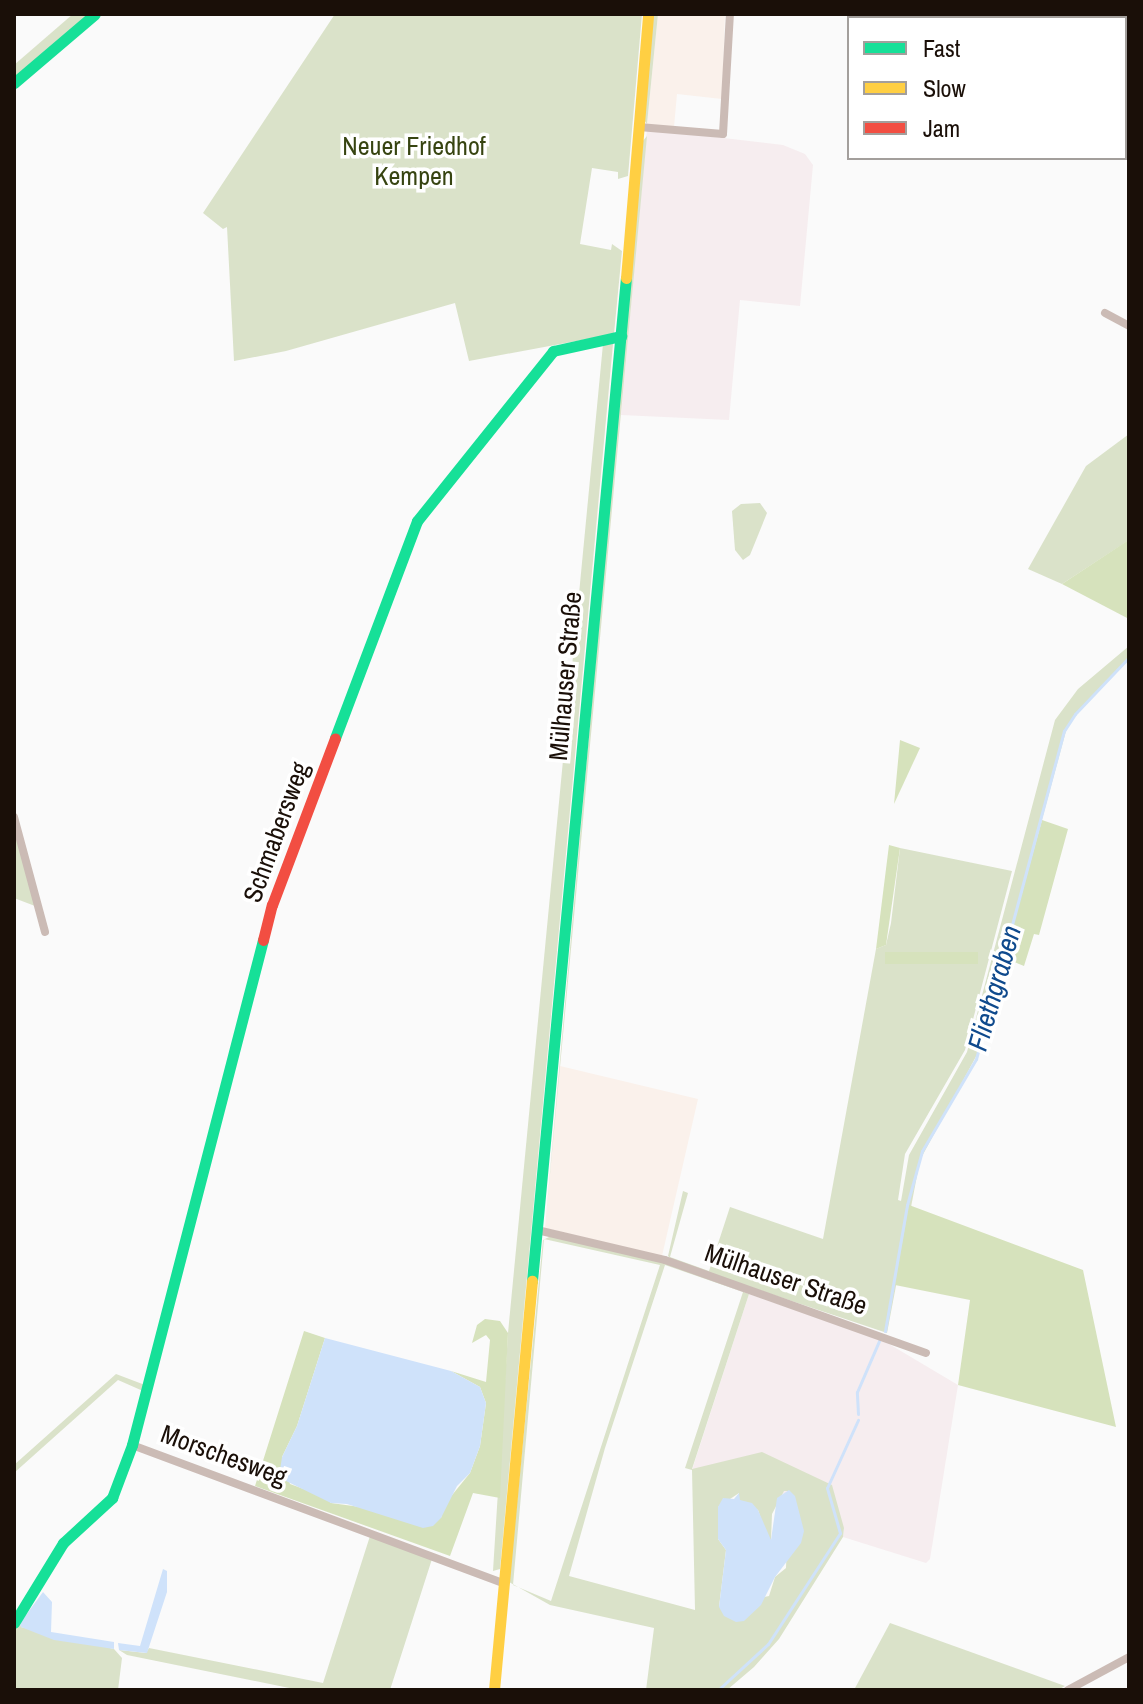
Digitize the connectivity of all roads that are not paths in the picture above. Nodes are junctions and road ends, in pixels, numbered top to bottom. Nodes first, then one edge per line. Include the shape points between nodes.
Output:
1 (95, 14) edge
2 (648, 14) edge
3 (730, 14) edge
4 (14, 83) edge
5 (639, 127) junction
6 (1105, 313) dead end
7 (1129, 326) edge
8 (621, 336) junction
9 (14, 817) edge
10 (45, 932) dead end
11 (537, 1230) junction
12 (926, 1353) dead end
13 (132, 1445) junction
14 (504, 1583) junction
15 (14, 1623) edge
16 (1129, 1657) edge
17 (494, 1690) edge
18 (1068, 1690) edge

1 - 4 street
2 - 5 street, Mülhauser Straße
3 - 5 street via 723,134
5 - 8 street, Mülhauser Straße
6 - 7 street
8 - 11 street, Mülhauser Straße
8 - 13 street, Schmabersweg via 553,351 417,521 272,905
9 - 10 street
11 - 12 street, Mülhauser Straße via 665,1260
11 - 14 street, Mülhauser Straße
13 - 14 street, Morschesweg
13 - 15 street, Morschesweg via 112,1498 63,1543
14 - 17 street, Mülhauser Straße
16 - 18 street

